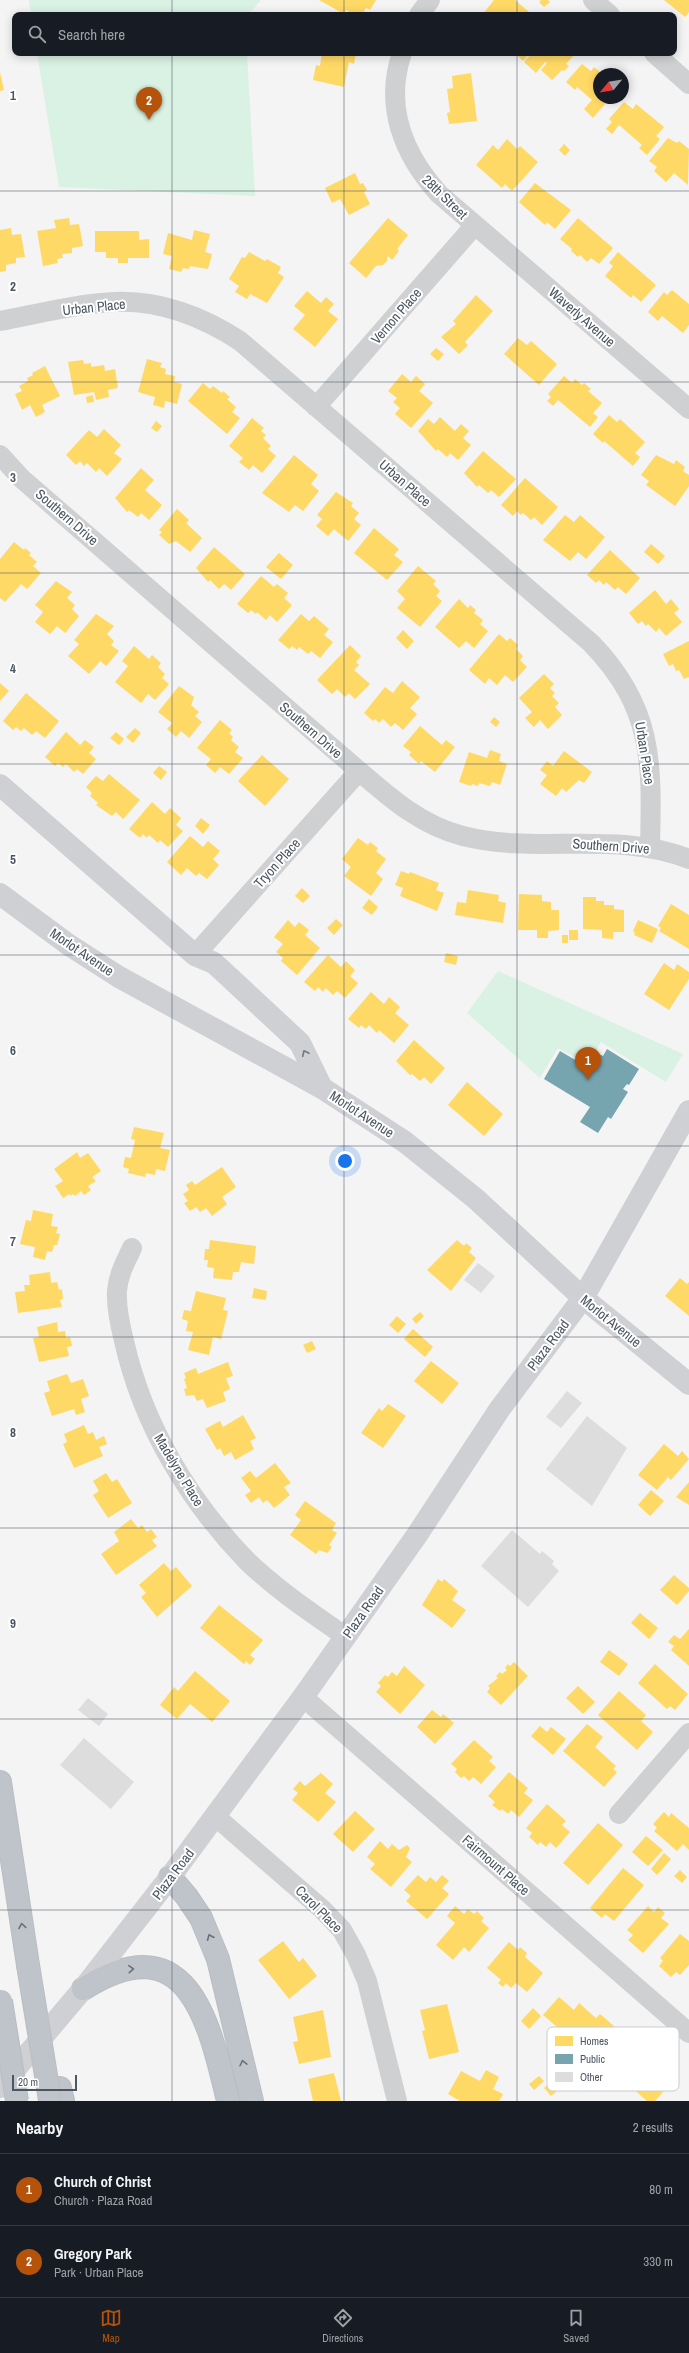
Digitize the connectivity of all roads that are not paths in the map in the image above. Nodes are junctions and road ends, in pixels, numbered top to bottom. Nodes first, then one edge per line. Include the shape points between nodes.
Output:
1 (430, 0) edge
2 (593, 0) edge
3 (421, 12) edge
4 (607, 12) edge
5 (401, 56) edge
6 (658, 56) edge
7 (689, 82) edge
8 (475, 225) junction
9 (0, 321) edge
10 (316, 407) junction
11 (689, 409) edge
12 (0, 454) edge
13 (359, 771) junction
14 (0, 785) edge
15 (650, 848) junction
16 (689, 859) edge
17 (0, 894) edge
18 (195, 955) junction
19 (322, 1088) junction
20 (689, 1111) edge
21 (132, 1248) dead end
22 (583, 1298) junction
23 (689, 1384) edge
24 (346, 1637) junction
25 (303, 1697) junction
26 (689, 1733) edge
27 (0, 1782) edge
28 (619, 1814) dead end
29 (215, 1816) junction
30 (170, 1877) junction
31 (83, 1989) junction
32 (0, 1999) edge
33 (689, 2032) edge
34 (0, 2087) edge
35 (56, 2098) edge
36 (18, 2101) edge
37 (228, 2101) edge
38 (252, 2101) edge
39 (397, 2101) edge

1 - 3 street
2 - 4 street
5 - 8 street, 28th Street via 396,85 396,109 400,132 408,152 439,194
6 - 7 street
8 - 10 street, Vernon Place
8 - 11 street, Waverly Avenue
9 - 10 street, Urban Place via 114,302 171,309 218,327 240,341
10 - 15 street, Urban Place via 591,643 610,663 627,688 639,714 646,742 651,794
12 - 13 street, Southern Drive via 21,478
13 - 15 street, Southern Drive via 408,812 434,826 462,836 492,842 619,844
13 - 18 street, Tryon Place
14 - 18 street
15 - 16 street, Southern Drive
17 - 19 street, Morlot Avenue via 69,945 119,977
19 -> 18 street via 300,1043 214,963
19 - 22 street, Morlot Avenue via 405,1142 444,1172
20 - 22 street, Plaza Road
21 - 24 street, Madelyne Place via 122,1268 117,1290 118,1313 138,1391 153,1428 172,1464 218,1530 248,1562 280,1590
22 - 23 street, Morlot Avenue
22 - 24 street, Plaza Road via 500,1410 458,1476
24 - 25 street, Plaza Road
25 - 29 street, Plaza Road
25 - 33 street, Fairmount Place
26 - 28 street
35 -> 27 highway, bridge via 28,1965
29 - 30 street, Plaza Road
29 - 39 street, Carol Place via 322,1909 342,1930 367,1981
30 - 31 street, Plaza Road
38 -> 30 highway via 218,1959 200,1918
31 - 34 street, Plaza Road
31 -> 37 highway via 118,1970 159,1970 175,1977 190,1991 207,2026
32 - 36 highway, bridge

